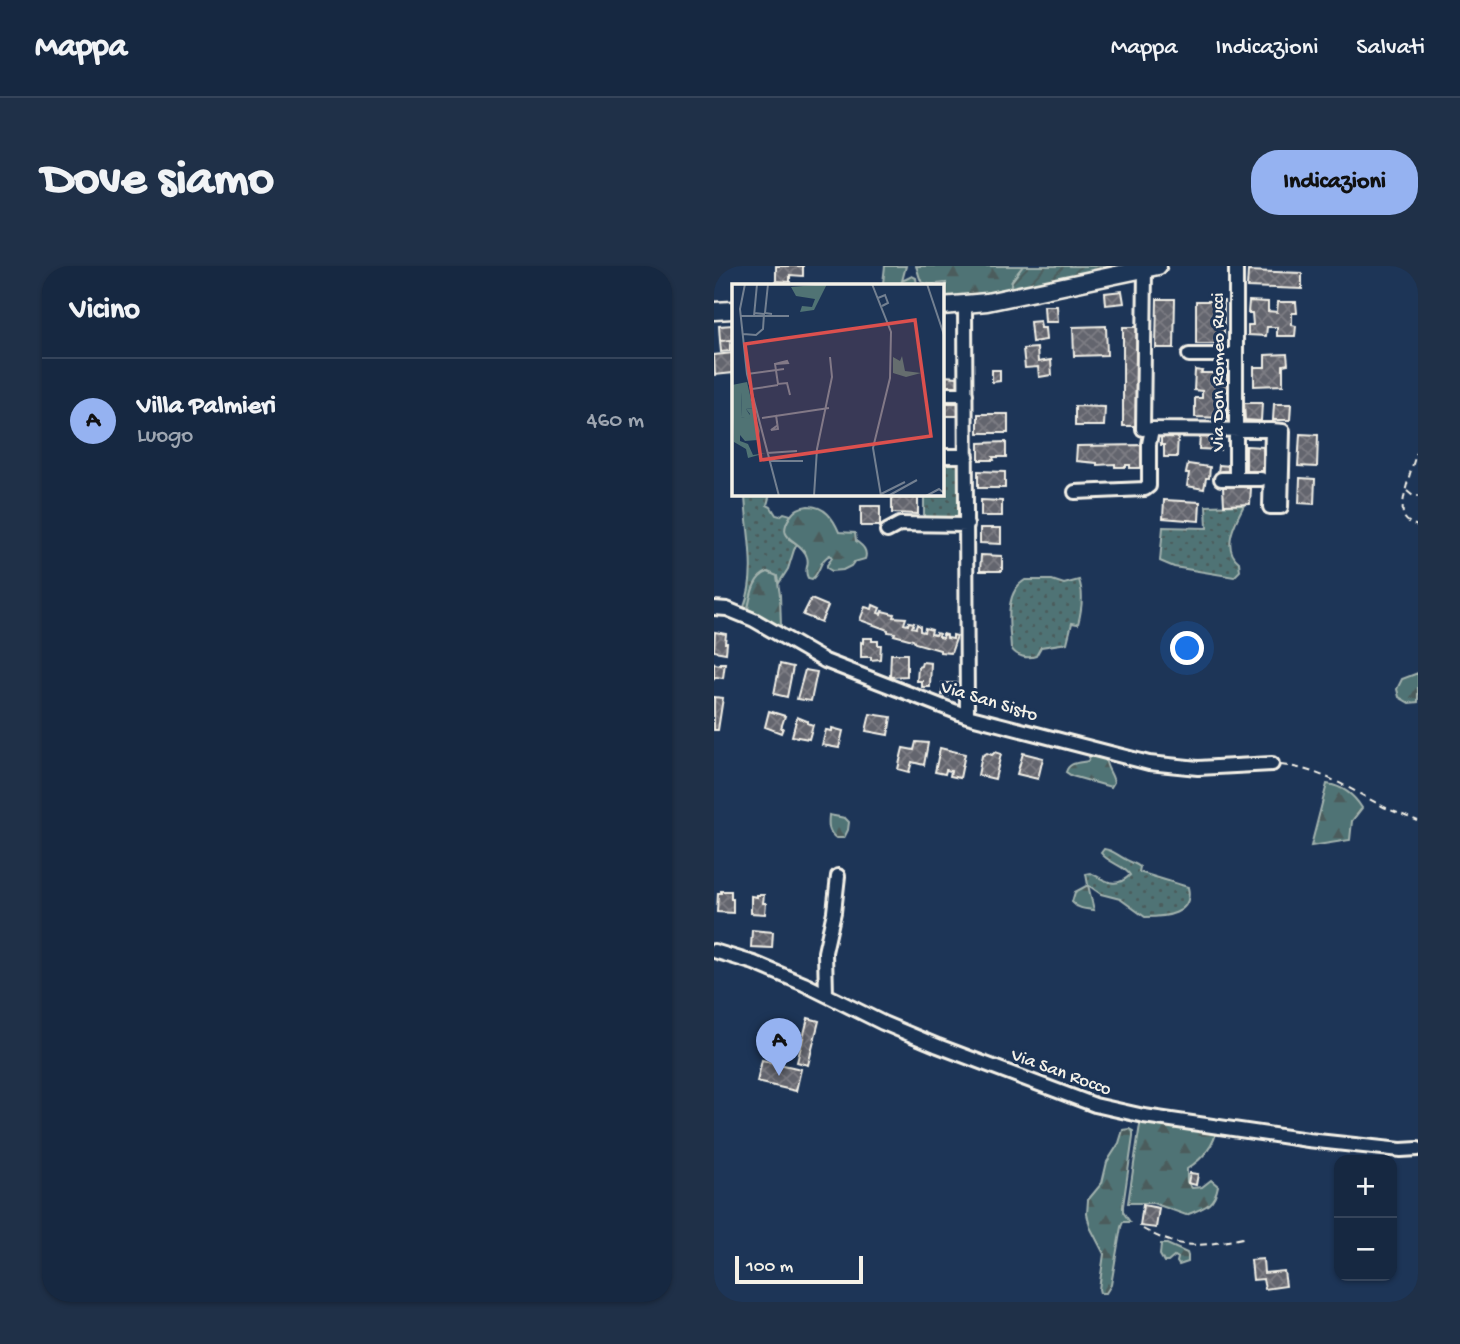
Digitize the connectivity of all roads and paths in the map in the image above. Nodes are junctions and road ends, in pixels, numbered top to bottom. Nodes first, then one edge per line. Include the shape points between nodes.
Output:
1 (1236, 266) edge
2 (1152, 267) edge
3 (965, 304) junction
4 (943, 306) edge
5 (714, 310) edge
6 (732, 310) edge
7 (1189, 355) dead end
8 (1236, 355) junction
9 (943, 394) edge
10 (966, 394) junction
11 (1143, 429) dead end
12 (1235, 429) junction
13 (1272, 430) junction
14 (1418, 448) edge
15 (943, 456) edge
16 (967, 456) junction
17 (1221, 479) dead end
18 (1236, 479) junction
19 (1261, 479) dead end
20 (1406, 490) junction
21 (1075, 492) dead end
22 (1418, 496) edge
23 (967, 525) junction
24 (1418, 526) edge
25 (887, 531) dead end
26 (714, 608) edge
27 (967, 716) junction
28 (1272, 764) joint
29 (1418, 821) edge
30 (838, 876) dead end
31 (714, 951) edge
32 (826, 995) junction
33 (1418, 1149) edge
34 (1143, 1229) dead end
35 (1243, 1238) dead end

1 - 8 street, Via Don Romeo Rucci
2 - 3 main road
2 - 11 street
3 - 4 main road
3 - 10 street
5 - 6 main road
7 - 8 street
8 - 12 street, Via Don Romeo Rucci
9 - 10 street
10 - 16 street
12 - 13 street
12 - 18 street, Via Don Romeo Rucci
12 - 21 street via 1152,429 1149,486
13 - 13 street via 1270,507 1281,507 1283,431
14 - 20 path
15 - 16 street
16 - 23 street
17 - 18 street
18 - 19 street
20 - 22 path
20 - 24 path via 1404,519
23 - 25 street via 900,524
23 - 27 street
26 - 27 street, Via San Sisto via 754,620 825,661
27 - 28 street, Via San Sisto via 1149,763 1198,768
28 - 29 path via 1299,767 1342,783
30 - 32 street via 825,952
31 - 32 street, Via San Rocco
32 - 33 street, Via San Rocco via 894,1028 1095,1105 1308,1140
34 - 35 path via 1194,1246

